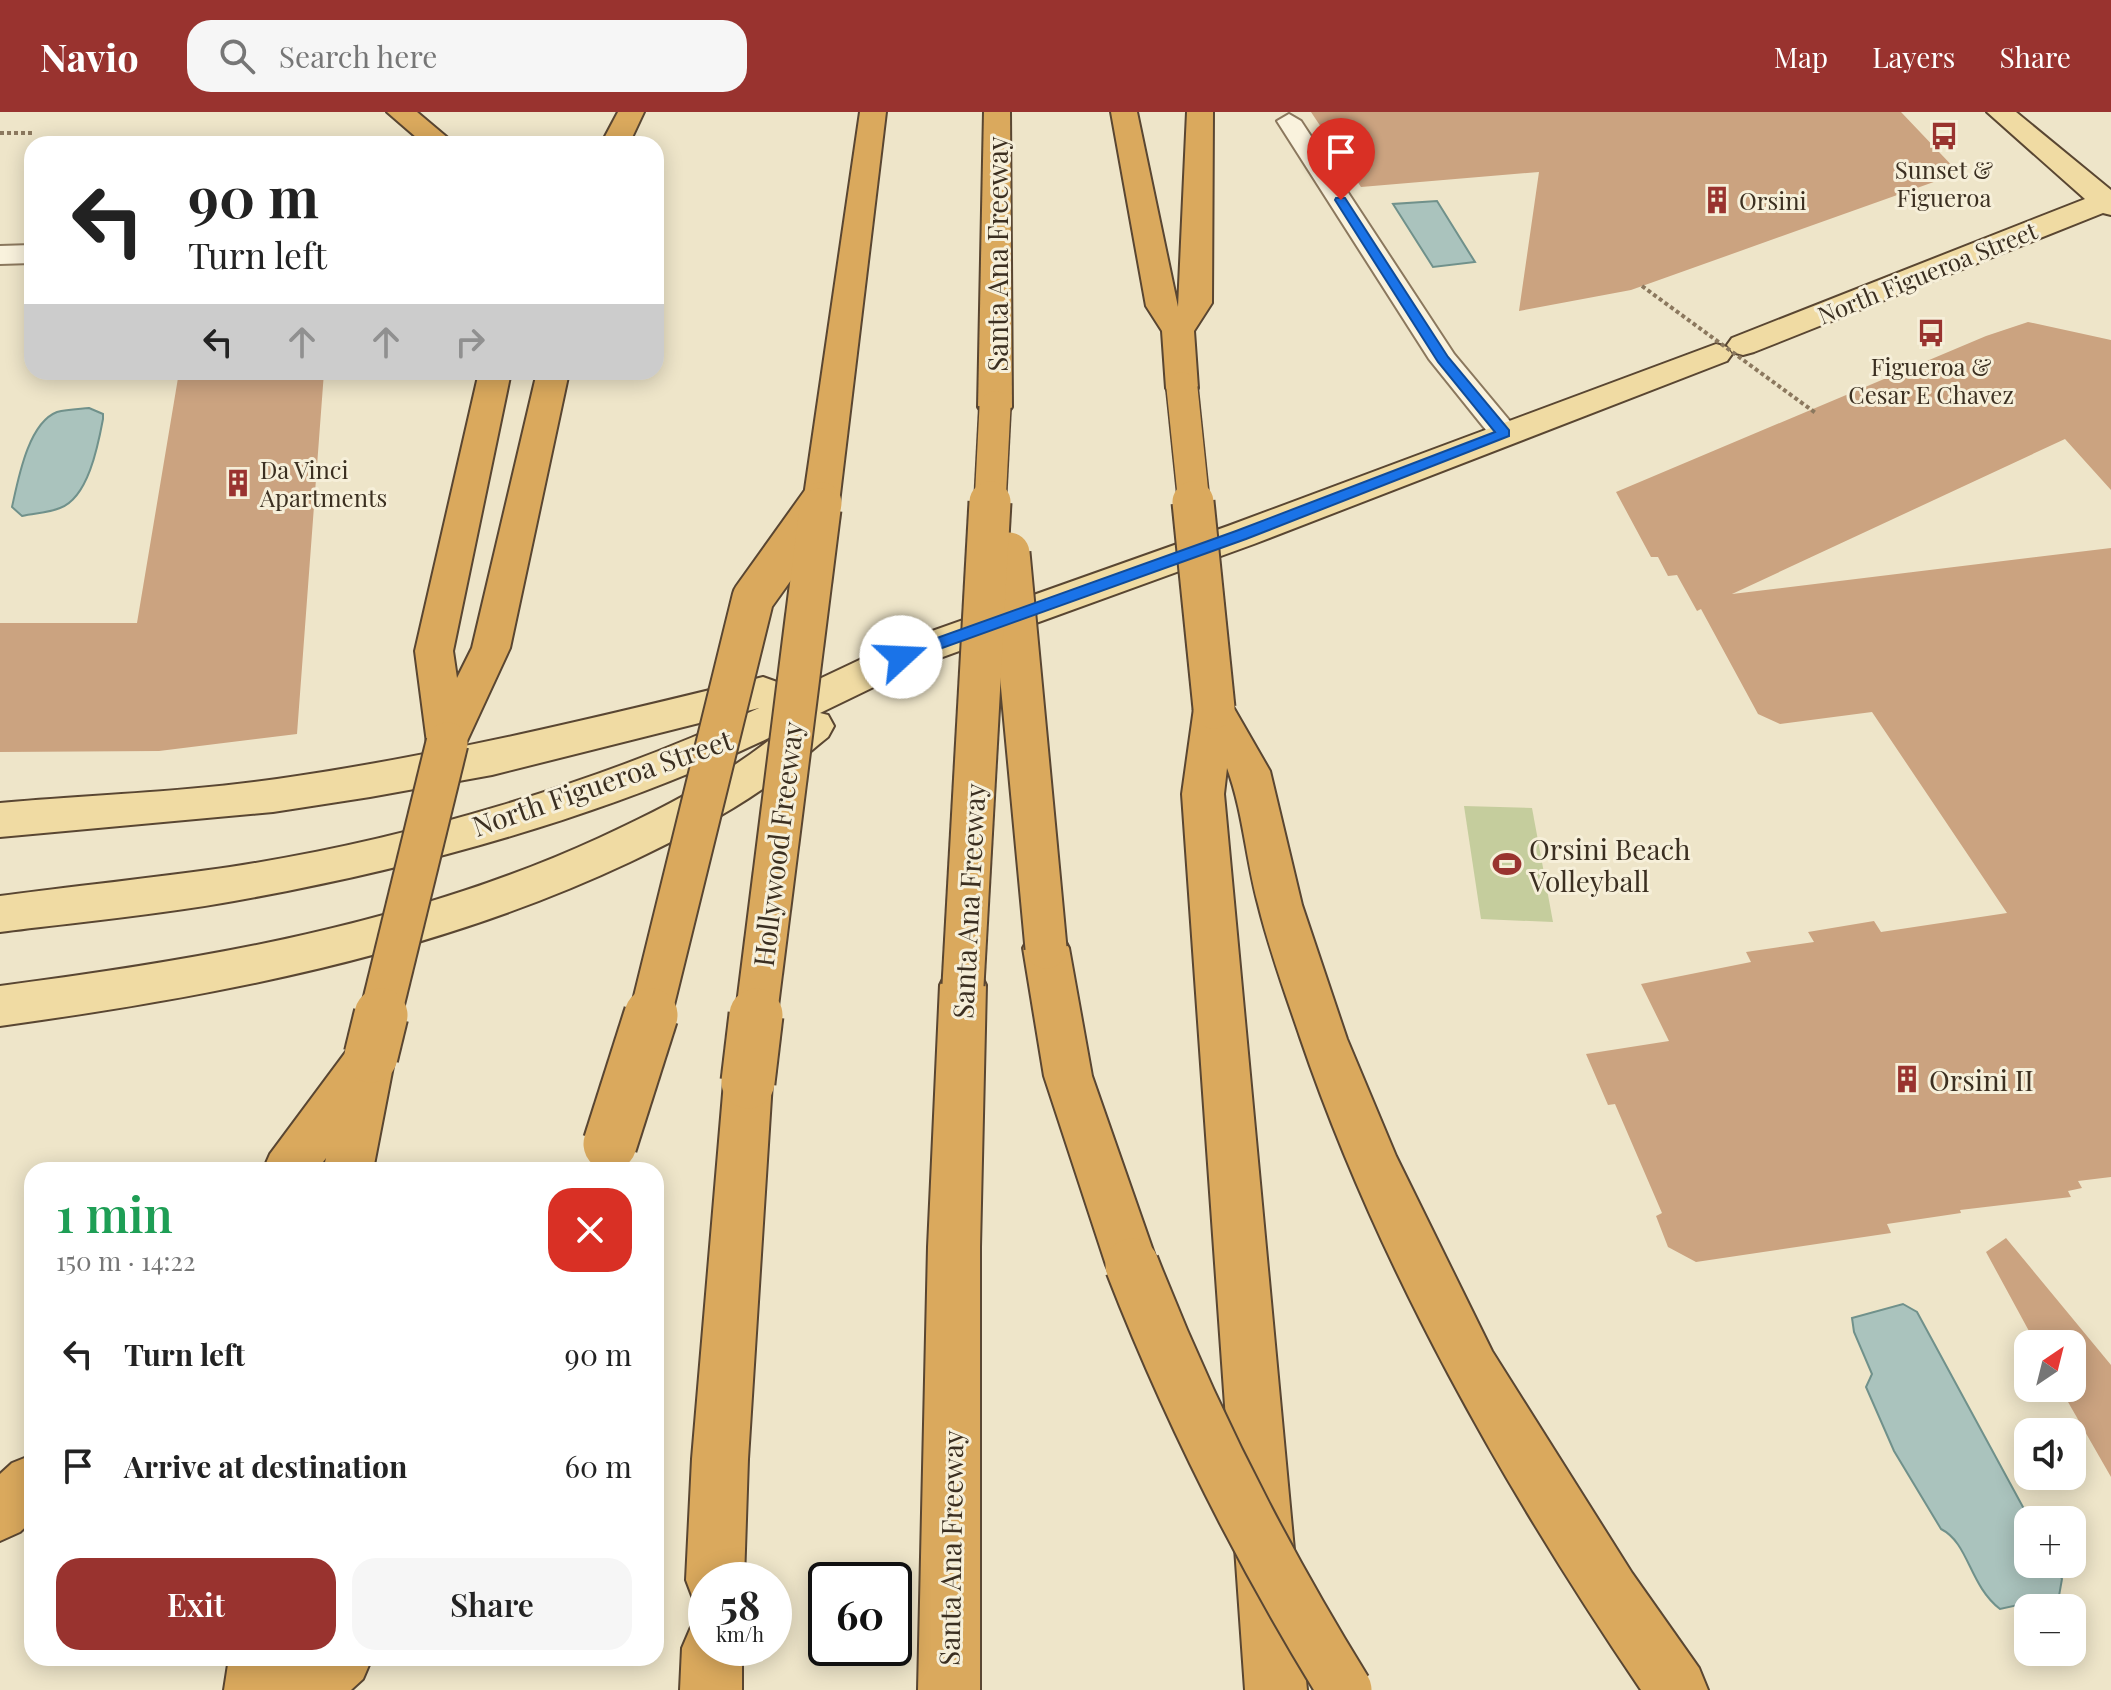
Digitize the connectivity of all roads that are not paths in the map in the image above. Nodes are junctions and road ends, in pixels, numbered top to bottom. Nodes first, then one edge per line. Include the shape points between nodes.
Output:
1 (400, 112) edge
2 (631, 112) edge
3 (873, 112) edge
4 (997, 112) edge
5 (1124, 112) edge
6 (1200, 112) edge
7 (2000, 112) edge
8 (1289, 121) dead end
9 (431, 136) edge
10 (619, 136) edge
11 (2109, 202) edge
12 (24, 254) edge
13 (0, 255) edge
14 (1178, 331) junction
15 (493, 380) edge
16 (551, 380) edge
17 (995, 407) junction
18 (1504, 433) junction
19 (824, 483) junction
20 (901, 657) junction
21 (1214, 708) junction
22 (447, 743) junction
23 (0, 820) edge
24 (0, 914) edge
25 (0, 1006) edge
26 (371, 1056) junction
27 (606, 1157) edge
28 (350, 1158) edge
29 (294, 1160) edge
30 (24, 1490) edge
31 (0, 1512) edge
32 (716, 1562) edge
33 (258, 1666) edge
34 (333, 1666) edge
35 (712, 1666) edge
36 (255, 1690) edge
37 (306, 1690) edge
38 (711, 1690) edge
39 (949, 1690) edge
40 (1276, 1690) edge
41 (1345, 1690) edge
42 (1677, 1690) edge

1 - 9 highway
2 - 10 highway
3 - 19 highway, Hollywood Freeway
4 - 17 highway, Santa Ana Freeway
5 - 14 highway via 1162,306
6 - 14 highway via 1196,303
7 - 11 main road
8 - 18 lane via 1443,359
11 - 18 main road, North Figueroa Street
12 - 13 street
14 - 21 highway, bridge
15 - 22 highway via 434,651
16 - 22 highway via 491,648
17 - 39 highway, Santa Ana Freeway, bridge via 963,985
17 - 41 highway, bridge via 1046,948 1068,1076 1166,1353 1264,1553
18 - 20 main road, North Figueroa Street via 1241,535
19 - 27 highway, bridge via 753,598 660,986
19 - 32 highway, Hollywood Freeway, bridge via 748,1082
20 - 23 main road via 492,759 273,796
20 - 24 main road, North Figueroa Street via 721,743 496,822 361,858 232,884
20 - 25 main road via 745,781 634,842 515,892 370,942 225,974
21 - 40 highway via 1203,794
21 - 42 highway via 1249,771 1280,905 1324,1039 1375,1165 1473,1370 1611,1594
22 - 26 highway, bridge
26 - 28 highway
26 - 29 highway
30 - 31 highway
33 - 36 highway
34 - 37 highway
35 - 38 highway

